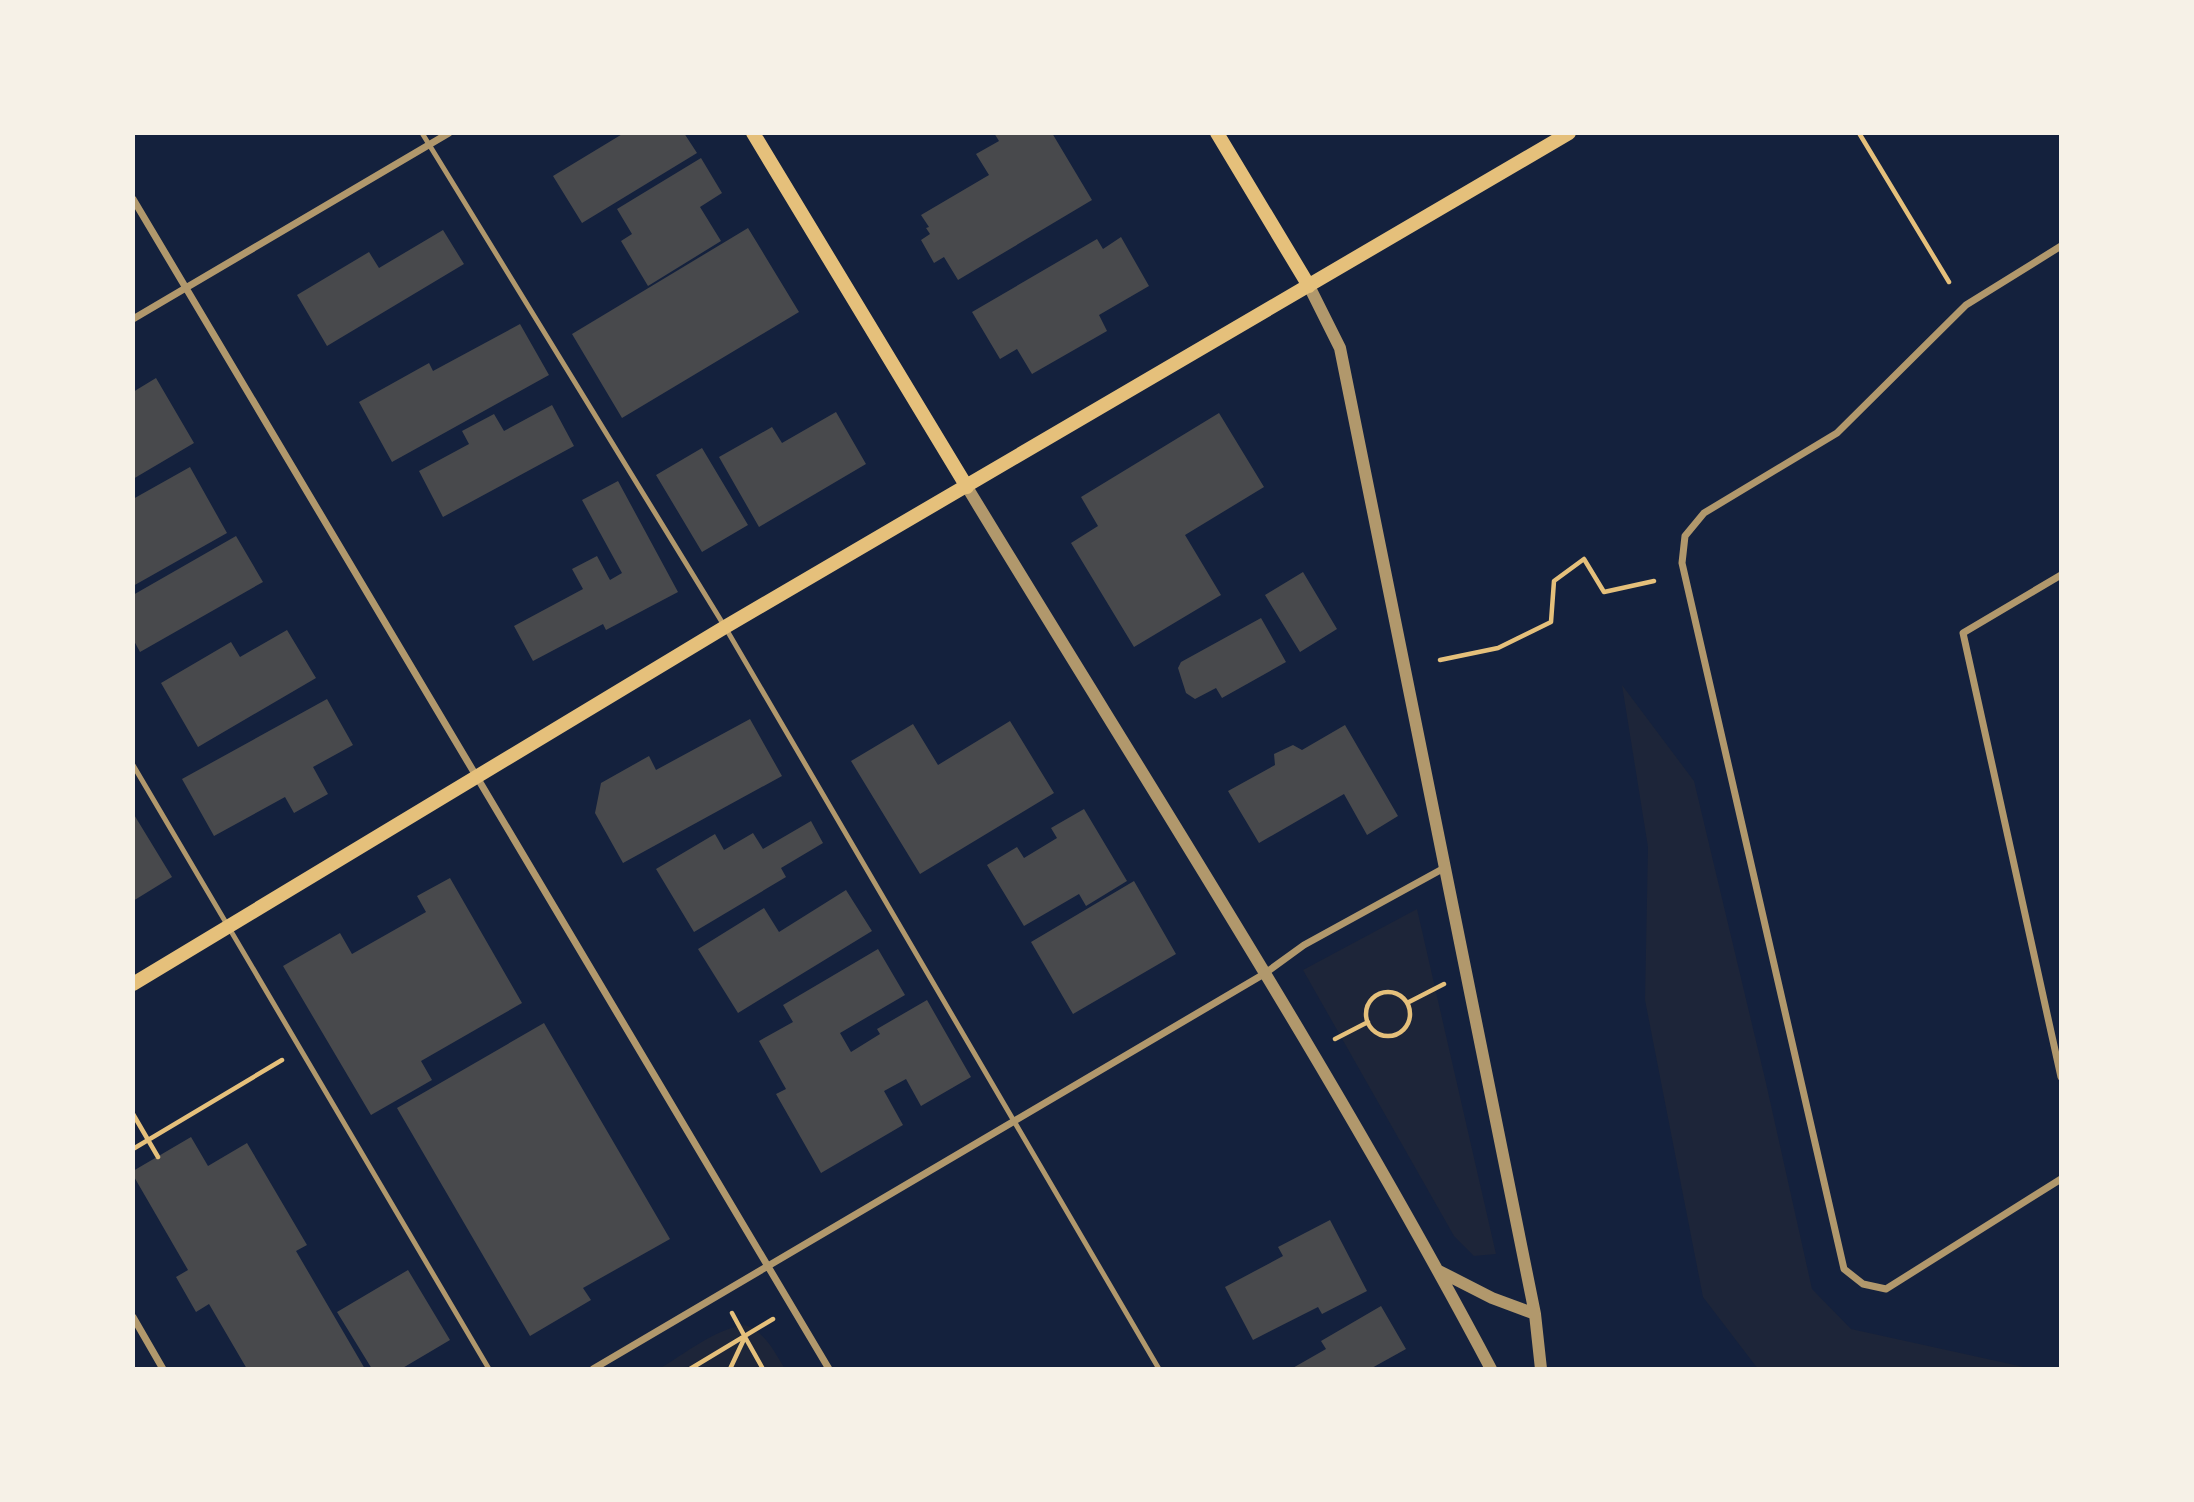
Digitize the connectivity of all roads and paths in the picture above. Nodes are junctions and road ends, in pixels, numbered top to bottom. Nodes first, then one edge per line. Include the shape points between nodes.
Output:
1 (422, 133) edge
2 (449, 133) edge
3 (753, 133) edge
4 (1217, 133) edge
5 (1569, 133) edge
6 (1859, 133) edge
7 (429, 145) junction
8 (133, 199) edge
9 (2061, 246) edge
10 (1949, 282) dead end
11 (1309, 286) junction
12 (187, 288) junction
13 (133, 319) edge
14 (967, 486) junction
15 (2061, 575) edge
16 (1654, 580) dead end
17 (725, 627) junction
18 (1440, 660) dead end
19 (133, 765) edge
20 (475, 776) junction
21 (1446, 867) junction
22 (229, 927) junction
23 (1467, 972) junction
24 (1264, 974) junction
25 (133, 984) edge
26 (1407, 1003) junction
27 (1368, 1022) junction
28 (300, 1049) junction
29 (1311, 1052) junction
30 (2061, 1076) edge
31 (133, 1114) edge
32 (1013, 1122) junction
33 (148, 1140) junction
34 (133, 1149) edge
35 (158, 1157) dead end
36 (2061, 1179) edge
37 (769, 1266) junction
38 (1439, 1270) junction
39 (793, 1306) junction
40 (1535, 1314) junction
41 (133, 1317) edge
42 (745, 1337) junction
43 (163, 1369) edge
44 (489, 1369) edge
45 (593, 1369) edge
46 (690, 1369) edge
47 (730, 1369) edge
48 (763, 1369) edge
49 (829, 1369) edge
50 (1159, 1369) edge
51 (1491, 1369) edge
52 (1541, 1369) edge

1 - 7 lane
2 - 7 street
3 - 14 main road
4 - 11 main road
5 - 11 main road
6 - 10 path
7 - 12 street
7 - 17 lane
8 - 12 street
9 - 36 street via 1966,305 1837,433 1704,513 1685,536 1682,563 1844,1269 1863,1284 1886,1289
11 - 14 main road
11 - 21 street via 1340,348
12 - 13 street
12 - 20 street
14 - 17 main road
14 - 24 street
15 - 30 street via 1963,633
16 - 18 path via 1604,592 1584,559 1554,581 1551,622 1498,648
17 - 20 main road
17 - 32 lane
19 - 22 lane
20 - 22 main road
20 - 37 street
21 - 23 street
21 - 24 street via 1304,945
22 - 25 main road
22 - 28 lane
23 - 26 path
23 - 40 street
24 - 29 street
24 - 32 street
26 - 27 path via 1389,992 1375,997 1367,1009
26 - 27 path via 1408,1025 1397,1034 1377,1033
27 - 29 path
28 - 33 path
28 - 44 lane
29 - 38 street
31 - 33 path
32 - 37 street
32 - 50 lane
33 - 34 path
33 - 35 path
37 - 39 street
37 - 45 street
38 - 40 street
38 - 51 street
39 - 42 path
39 - 49 street
40 - 52 street
41 - 43 street
42 - 46 path
42 - 47 path
42 - 48 path

